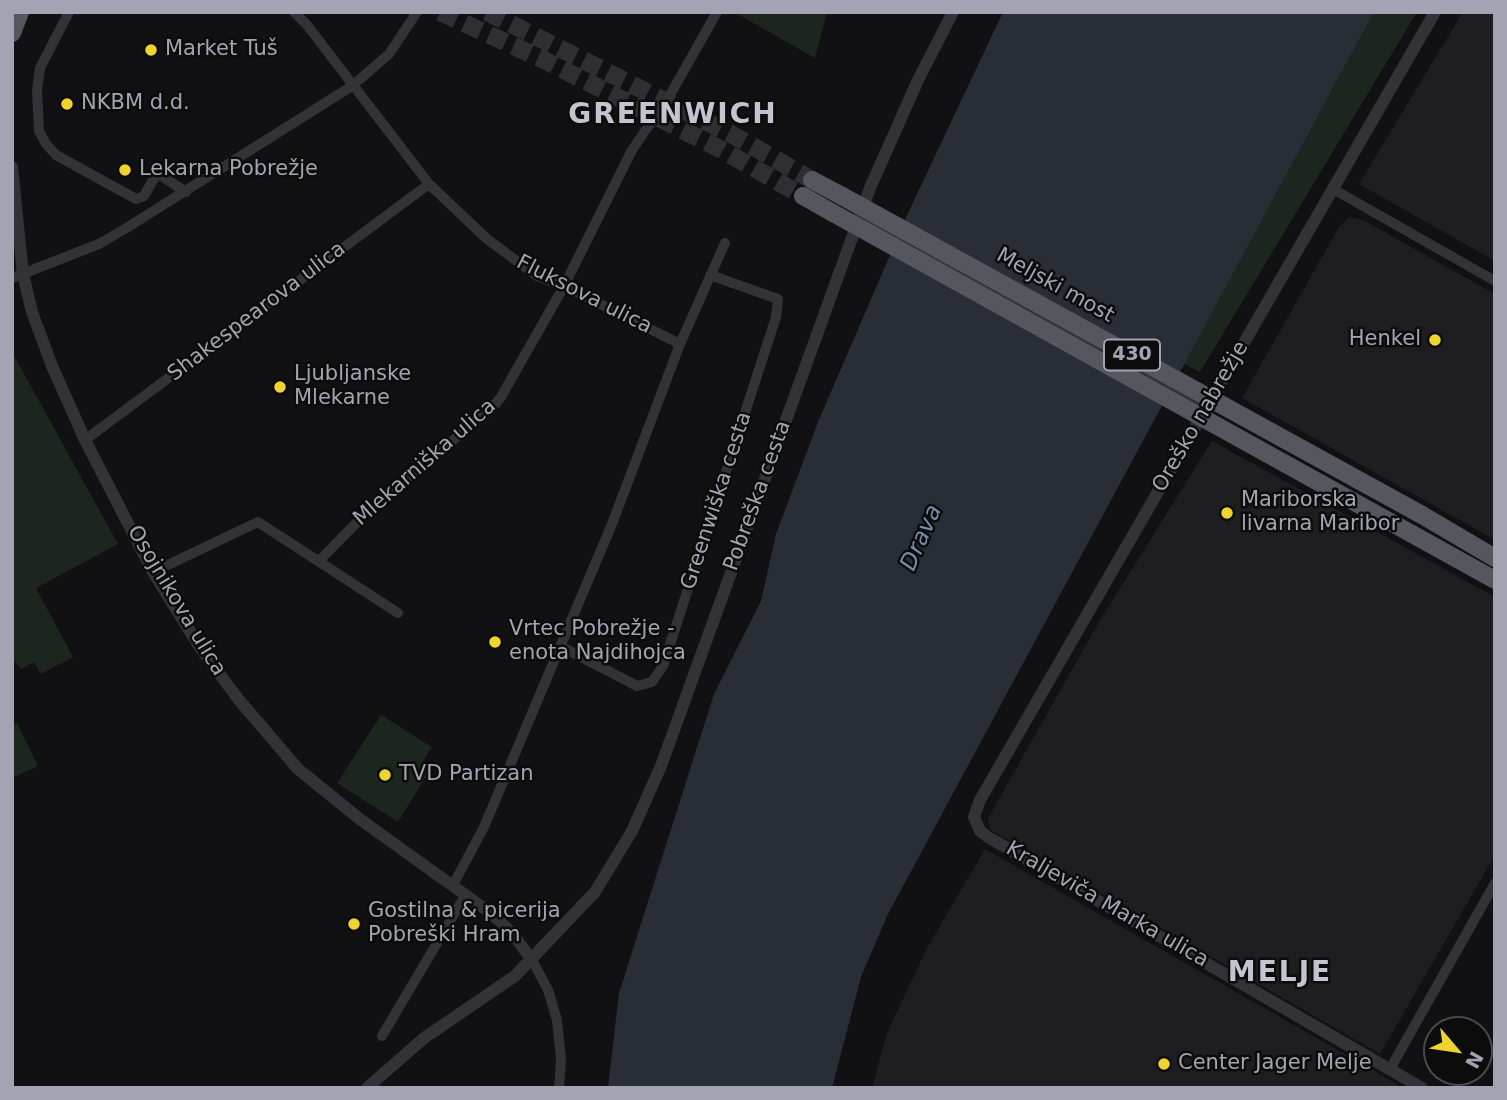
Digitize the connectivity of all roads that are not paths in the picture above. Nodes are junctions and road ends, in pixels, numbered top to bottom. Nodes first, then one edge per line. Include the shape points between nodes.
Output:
1 (13, 12) edge
2 (20, 12) edge
3 (69, 12) edge
4 (293, 12) edge
5 (417, 12) edge
6 (718, 12) edge
7 (953, 12) edge
8 (1435, 12) edge
9 (12, 24) edge
10 (12, 33) edge
11 (352, 86) junction
12 (12, 167) edge
13 (812, 180) tunnel mouth
14 (429, 184) junction
15 (1333, 189) junction
16 (186, 192) junction
17 (803, 196) tunnel mouth
18 (860, 218) junction
19 (725, 243) dead end
20 (710, 275) junction
21 (18, 276) edge
22 (1495, 281) edge
23 (564, 286) junction
24 (680, 344) junction
25 (1207, 408) junction
26 (85, 440) junction
27 (1495, 558) edge
28 (318, 561) junction
29 (153, 572) junction
30 (1495, 580) edge
31 (398, 613) dead end
32 (560, 646) junction
33 (976, 824) joint
34 (1495, 884) edge
35 (453, 885) junction
36 (466, 894) junction
37 (532, 960) junction
38 (382, 1036) dead end
39 (1390, 1069) junction
40 (367, 1088) edge
41 (559, 1088) edge
42 (1422, 1088) edge

1 - 9 highway
2 - 10 highway
3 - 16 street via 40,68 40,131 46,144 56,155 136,199 144,196 157,173
4 - 11 street, Fluksova ulica
5 - 11 street via 382,62
6 - 23 street, Mlekarniška ulica via 632,150
7 - 18 street, Pobreška cesta via 884,156
8 - 15 street, Oreško nabrežje
11 - 14 street, Fluksova ulica
11 - 16 street
12 - 21 street, Osojnikova ulica
13 - 27 highway, Meljski most / 430, bridge
14 - 23 street, Fluksova ulica via 511,259
14 - 26 street, Shakespearova ulica
15 - 22 street
15 - 25 street, Oreško nabrežje
16 - 21 street via 99,244
17 - 30 highway, Meljski most / 430, bridge
18 - 25 street, Meljski most
18 - 37 street, Pobreška cesta via 645,805 594,892
19 - 20 street
20 - 24 street
20 - 32 street, Greenwiška cesta via 778,299 776,317 659,675 644,685 629,684
21 - 26 street, Osojnikova ulica
23 - 24 street, Fluksova ulica
23 - 28 street, Mlekarniška ulica via 492,408 372,507
24 - 32 street
25 - 33 street, Oreško nabrežje via 980,800
26 - 29 street, Osojnikova ulica
28 - 29 street via 258,522
28 - 31 street
29 - 35 street, Osojnikova ulica via 222,678 298,769
32 - 35 street via 484,827
33 - 39 street, Kraljeviča Marka ulica via 988,837
34 - 39 street
35 - 36 street, Osojnikova ulica
36 - 37 street, Osojnikova ulica via 512,933
36 - 38 street
37 - 40 street, Pobreška cesta via 424,1038
37 - 41 street via 557,1020
39 - 42 street, Kraljeviča Marka ulica

